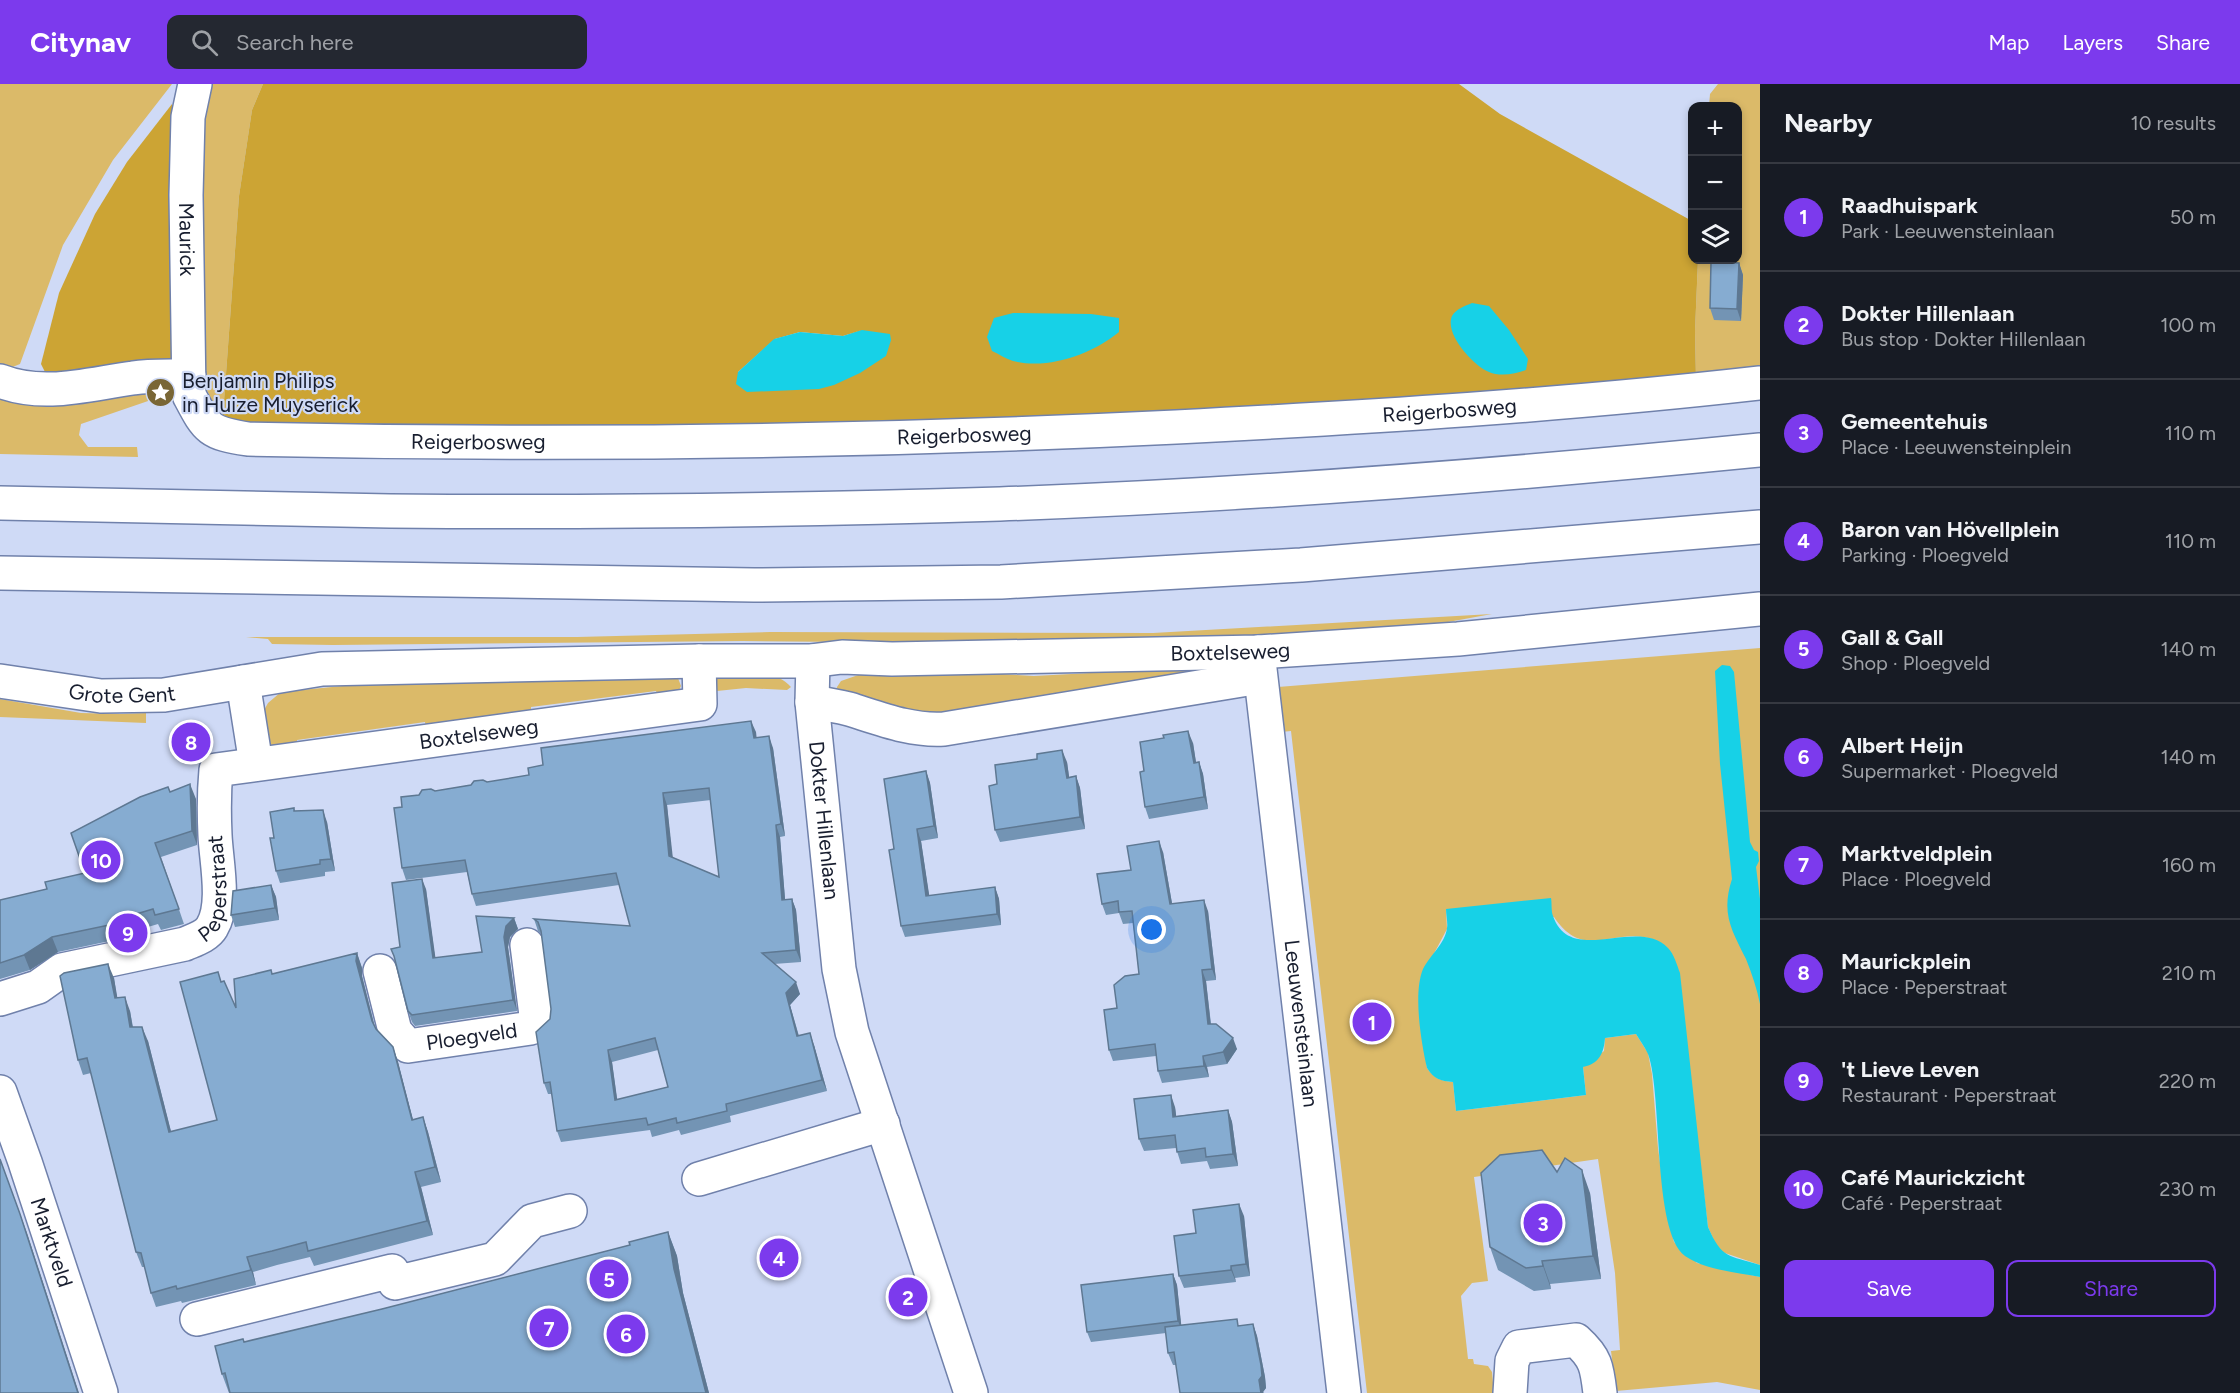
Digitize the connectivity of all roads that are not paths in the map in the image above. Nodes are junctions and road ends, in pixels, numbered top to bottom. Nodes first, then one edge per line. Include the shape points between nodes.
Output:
1 (195, 84) edge
2 (0, 381) edge
3 (1760, 383) edge
4 (189, 386) junction
5 (1760, 450) edge
6 (0, 503) edge
7 (1760, 527) edge
8 (0, 573) edge
9 (1760, 609) edge
10 (699, 661) junction
11 (813, 661) junction
12 (1259, 665) junction
13 (0, 681) edge
14 (243, 682) junction
15 (813, 702) junction
16 (256, 764) junction
17 (216, 770) joint
18 (527, 945) dead end
19 (380, 971) dead end
20 (0, 999) edge
21 (0, 1092) edge
22 (883, 1125) junction
23 (699, 1179) dead end
24 (570, 1211) dead end
25 (197, 1319) dead end
26 (101, 1393) edge
27 (972, 1393) edge
28 (1344, 1393) edge
29 (1510, 1393) edge
30 (1600, 1393) edge

1 - 4 main road, Maurick via 188,117 186,184
2 - 4 main road via 36,390 77,388 157,375
3 - 4 main road, Reigerbosweg via 1493,408 1052,433 814,440 384,442 248,440 222,435 203,423
5 - 6 main road via 1306,490 1002,504 742,510 393,511
7 - 8 main road via 1301,565 1001,582 754,585
9 - 12 main road, Boxtelseweg via 1458,639
10 - 11 main road, Boxtelseweg
10 - 14 main road, Boxtelseweg via 322,669
10 - 16 main road, Boxtelseweg via 700,704
11 - 12 main road, Boxtelseweg via 842,657
11 - 15 main road, Dokter Hillenlaan
12 - 15 main road, Boxtelseweg via 935,730 906,727
12 - 28 main road, Leeuwensteinlaan
13 - 14 main road, Grote Gent via 101,696 164,695
14 - 16 main road
15 - 22 main road, Dokter Hillenlaan via 839,969 852,1032
16 - 17 main road, Boxtelseweg
17 - 20 main road, Peperstraat via 220,899 212,929 185,944 62,970 38,987
18 - 19 main road, Ploegveld via 537,1023 531,1028 408,1046 395,1031
21 - 26 main road, Marktveld
22 - 23 main road
22 - 27 main road, Dokter Hillenlaan
24 - 25 main road via 532,1221 495,1259 395,1283 392,1271
29 - 30 main road via 1512,1361 1519,1347 1576,1340 1591,1354

